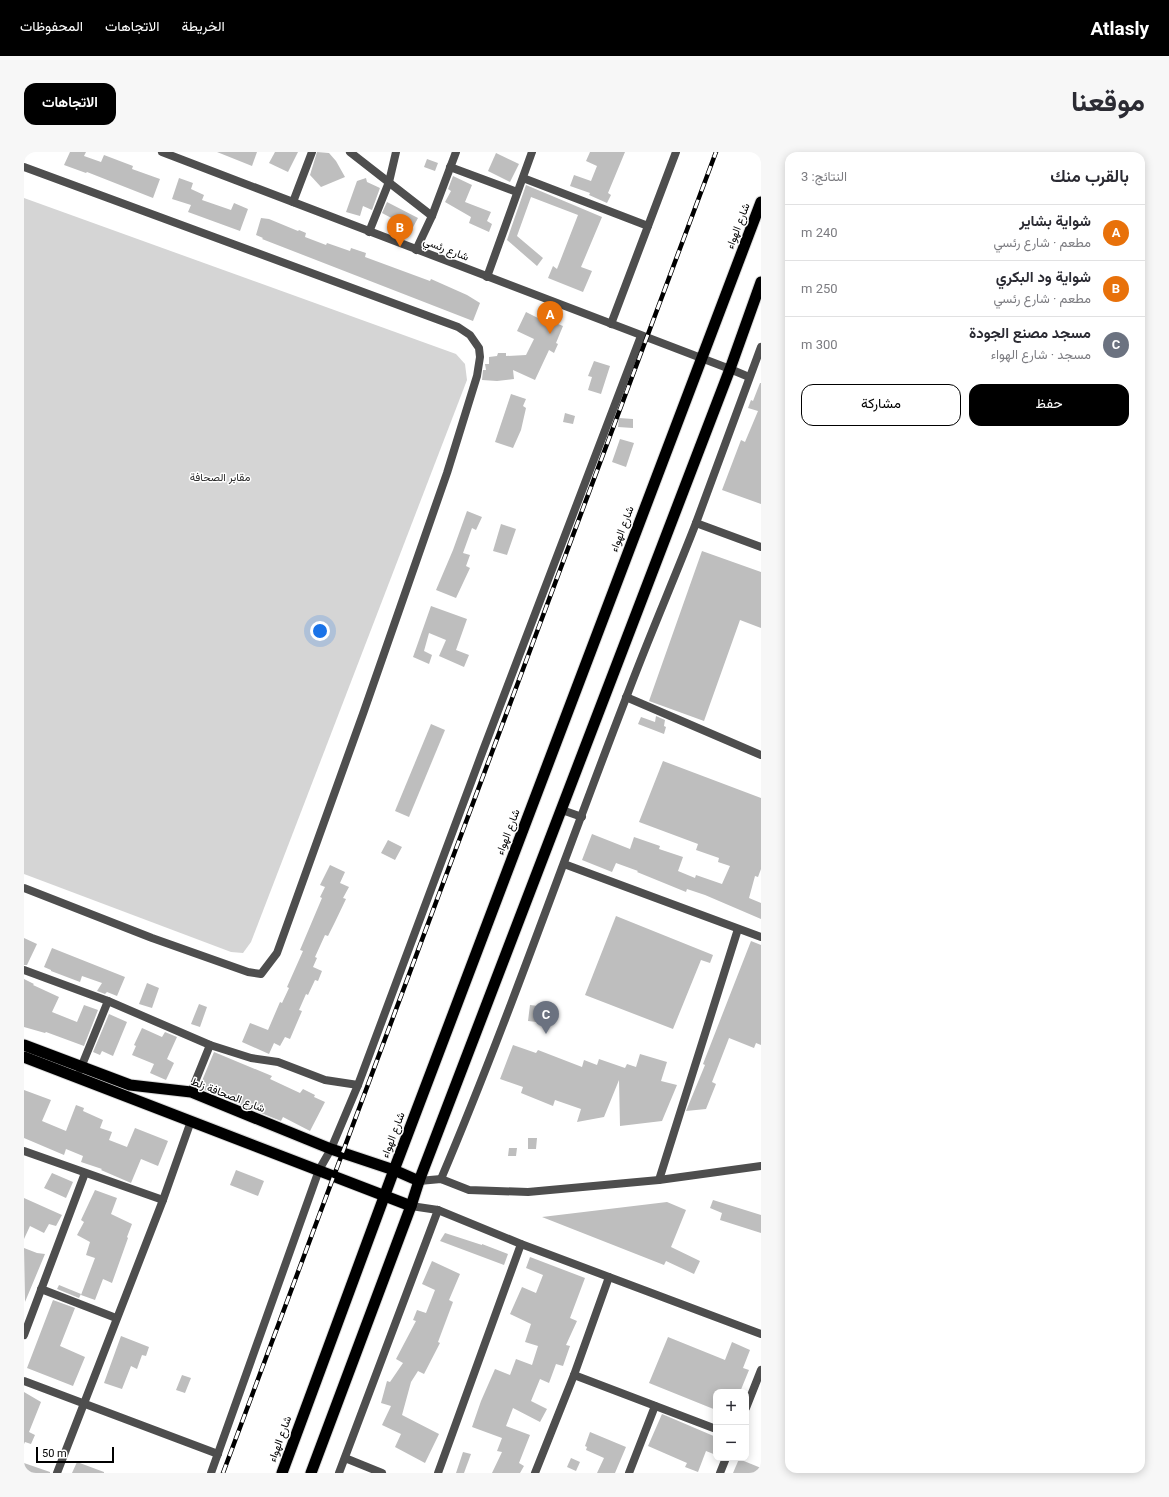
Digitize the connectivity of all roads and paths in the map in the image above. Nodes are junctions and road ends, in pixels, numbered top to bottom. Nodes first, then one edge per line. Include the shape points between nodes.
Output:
1 (162, 152) edge
2 (312, 152) edge
3 (350, 152) edge
4 (396, 152) edge
5 (456, 152) edge
6 (532, 152) edge
7 (676, 152) edge
8 (24, 167) edge
9 (450, 167) junction
10 (523, 178) junction
11 (389, 182) junction
12 (517, 192) junction
13 (293, 202) junction
14 (761, 202) edge
15 (432, 216) junction
16 (648, 226) junction
17 (370, 232) junction
18 (416, 250) junction
19 (487, 277) junction
20 (761, 282) edge
21 (611, 324) junction
22 (641, 336) junction
23 (760, 350) edge
24 (701, 359) junction
25 (730, 369) junction
26 (748, 377) junction
27 (696, 523) junction
28 (761, 548) edge
29 (626, 697) junction
30 (761, 755) edge
31 (562, 810) junction
32 (582, 817) junction
33 (564, 864) junction
34 (24, 888) edge
35 (738, 929) junction
36 (761, 938) edge
37 (24, 970) edge
38 (108, 1001) junction
39 (24, 1045) edge
40 (210, 1045) junction
41 (24, 1057) edge
42 (81, 1067) junction
43 (77, 1078) junction
44 (358, 1085) junction
45 (191, 1092) junction
46 (191, 1121) junction
47 (331, 1149) junction
48 (24, 1151) edge
49 (761, 1166) edge
50 (320, 1170) junction
51 (394, 1170) junction
52 (85, 1173) junction
53 (441, 1179) junction
54 (658, 1180) junction
55 (419, 1181) junction
56 (385, 1195) junction
57 (163, 1200) junction
58 (411, 1206) junction
59 (438, 1210) junction
60 (521, 1244) junction
61 (609, 1277) junction
62 (41, 1289) junction
63 (116, 1318) junction
64 (761, 1334) edge
65 (24, 1335) edge
66 (761, 1370) edge
67 (574, 1375) junction
68 (24, 1381) edge
69 (749, 1400) edge
70 (84, 1403) junction
71 (655, 1406) junction
72 (713, 1428) edge
73 (218, 1454) junction
74 (345, 1458) junction
75 (725, 1461) edge
76 (57, 1473) edge
77 (211, 1473) edge
78 (282, 1473) edge
79 (311, 1473) edge
80 (339, 1473) edge
81 (382, 1473) edge
82 (438, 1473) edge
83 (535, 1473) edge
84 (629, 1473) edge
85 (720, 1473) edge

1 - 13 street, شارع رئسي
2 - 13 street
3 - 11 street
4 - 11 street
5 - 9 street
6 - 10 street
7 - 16 street
8 - 34 street via 458,327 470,335 479,348 480,357 477,376 448,473 362,718 277,953 260,974 152,938
9 - 12 street
9 - 15 street
10 - 12 street
10 - 16 street
11 - 15 street
11 - 17 street
12 - 19 street
13 - 17 street, شارع رئسي
14 - 24 highway, شارع الهواء
15 - 18 street
16 - 21 street
17 - 18 street, شارع رئسي
18 - 19 street, شارع رئسي
19 - 21 street, شارع رئسي
20 - 25 highway
21 - 22 street, شارع رئسي
22 - 24 street, شارع رئسي
22 - 44 street
23 - 26 street
24 - 25 street, شارع رئسي
24 - 51 highway, شارع الهواء
25 - 26 street, شارع رئسي
25 - 31 highway
26 - 27 street
27 - 28 street
27 - 29 street
29 - 30 street
29 - 32 street
31 - 32 street
31 - 55 highway
32 - 33 street
33 - 35 street
33 - 53 street
35 - 36 street
35 - 54 street
37 - 38 street
38 - 40 street
38 - 42 street
39 - 42 highway, شارع الصحافة زلط
40 - 44 street via 251,1058 278,1062 325,1080
40 - 45 street
41 - 43 highway
42 - 43 street
42 - 45 highway, شارع الصحافة زلط via 130,1085
43 - 46 highway
44 - 47 street
45 - 47 highway, شارع الصحافة زلط
46 - 50 highway
46 - 57 street
47 - 50 street
47 - 51 highway, شارع الصحافة زلط
48 - 52 street
49 - 54 street
50 - 56 highway
50 - 73 street
51 - 55 highway, شارع الصحافة زلط
51 - 56 highway, شارع الهواء
52 - 57 street
52 - 62 street
53 - 54 street via 470,1190 528,1192
53 - 55 street
55 - 58 highway
56 - 58 highway
56 - 78 highway, شارع الهواء
57 - 63 street
58 - 59 street
58 - 79 highway
59 - 60 street
59 - 74 street
60 - 61 street
60 - 82 street
61 - 64 street
61 - 67 street
62 - 63 street
62 - 65 street
63 - 70 street
66 - 69 street
67 - 71 street
67 - 83 street
68 - 70 street
70 - 73 street
70 - 76 street
71 - 72 street
71 - 84 street
73 - 77 street
74 - 80 street
74 - 81 street
75 - 85 street

